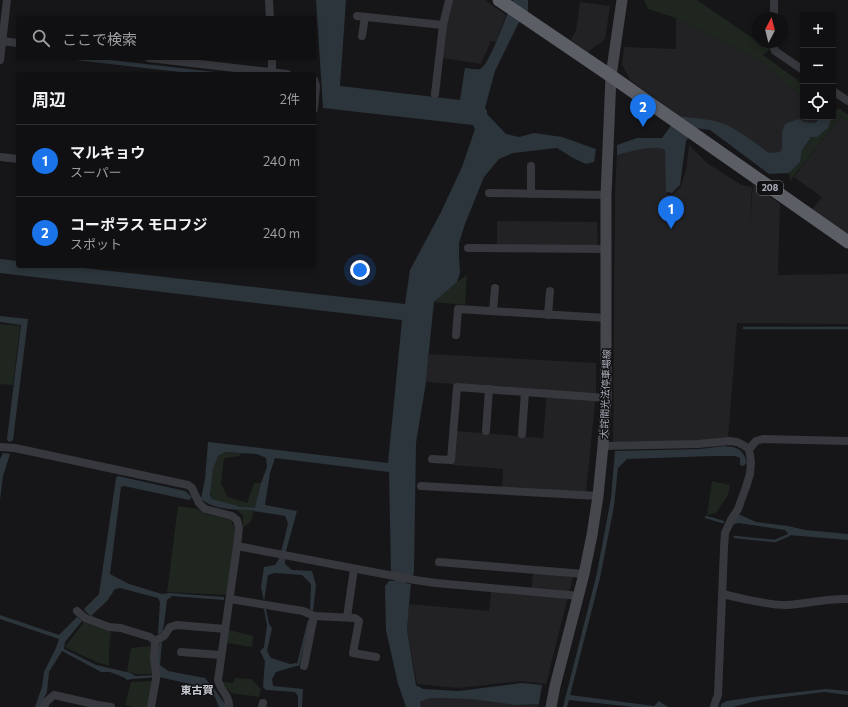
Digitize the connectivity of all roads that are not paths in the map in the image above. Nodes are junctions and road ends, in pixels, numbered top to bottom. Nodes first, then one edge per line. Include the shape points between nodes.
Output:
1 (7, 0) edge
2 (270, 0) edge
3 (449, 0) edge
4 (622, 0) edge
5 (774, 0) edge
6 (503, 2) edge
7 (774, 12) edge
8 (270, 16) edge
9 (443, 25) junction
10 (362, 36) dead end
11 (2, 41) junction
12 (16, 43) edge
13 (774, 48) edge
14 (0, 58) edge
15 (167, 60) edge
16 (272, 60) edge
17 (800, 68) edge
18 (272, 72) joint
19 (611, 76) junction
20 (836, 93) edge
21 (435, 94) dead end
22 (848, 101) edge
23 (0, 157) edge
24 (16, 159) edge
25 (531, 166) dead end
26 (489, 193) dead end
27 (531, 194) junction
28 (606, 195) junction
29 (848, 242) edge
30 (468, 248) dead end
31 (606, 249) junction
32 (495, 288) dead end
33 (550, 291) dead end
34 (493, 311) junction
35 (548, 314) junction
36 (606, 318) junction
37 (456, 336) dead end
38 (489, 389) junction
39 (525, 392) junction
40 (606, 398) junction
41 (486, 430) dead end
42 (522, 434) dead end
43 (848, 441) edge
44 (0, 446) edge
45 (603, 446) junction
46 (749, 449) junction
47 (432, 459) dead end
48 (422, 486) dead end
49 (598, 496) junction
50 (237, 546) junction
51 (439, 562) dead end
52 (354, 569) junction
53 (584, 574) junction
54 (722, 594) junction
55 (579, 596) junction
56 (230, 599) junction
57 (848, 599) edge
58 (77, 611) dead end
59 (314, 616) junction
60 (346, 617) junction
61 (225, 629) junction
62 (155, 641) junction
63 (181, 652) dead end
64 (221, 655) junction
65 (376, 657) dead end
66 (304, 666) dead end
67 (44, 707) edge
68 (111, 707) edge
69 (151, 707) edge
70 (229, 707) edge
71 (551, 707) edge
72 (714, 707) edge

1 - 11 street
2 - 8 street
3 - 9 street
4 - 19 main road, 大詫間光法停車場線
5 - 7 street
6 - 19 highway, 208
9 - 10 street via 361,17
9 - 21 street
11 - 12 street
11 - 14 street
13 - 17 street
15 - 18 street
16 - 18 street
19 - 28 main road, 大詫間光法停車場線
19 - 29 highway, 208
20 - 22 street
23 - 24 street
25 - 27 street
26 - 27 street
27 - 28 street
28 - 31 main road, 大詫間光法停車場線
30 - 31 street
31 - 36 main road, 大詫間光法停車場線
32 - 34 street
33 - 35 street
34 - 35 street
34 - 37 street via 458,309
35 - 36 street
36 - 40 main road, 大詫間光法停車場線
38 - 39 street
38 - 41 street
38 - 47 street via 457,387 451,460
39 - 40 street
39 - 42 street
40 - 45 main road, 大詫間光法停車場線
43 - 46 street via 763,439 756,441
44 - 50 street via 188,486 192,488 205,509 232,516 237,520
45 - 46 street via 729,441 737,442
45 - 49 main road, 大詫間光法停車場線
46 - 54 street via 750,474 738,509 725,533
48 - 49 street
49 - 53 main road, 大詫間光法停車場線
50 - 52 street
50 - 56 street
51 - 53 street
52 - 55 street via 436,583
52 - 60 street
53 - 55 main road, 大詫間光法停車場線
54 - 57 street via 787,605
54 - 72 street via 718,695
55 - 71 main road, 大詫間光法停車場線
56 - 59 street via 303,611
56 - 61 street
58 - 62 street via 85,618 150,637
59 - 60 street
59 - 66 street
60 - 65 street via 359,621 353,653
61 - 62 street via 177,625 170,627 164,636
61 - 64 street
62 - 69 street via 156,676
63 - 64 street
64 - 70 street via 218,680 226,694
67 - 68 street via 54,694

